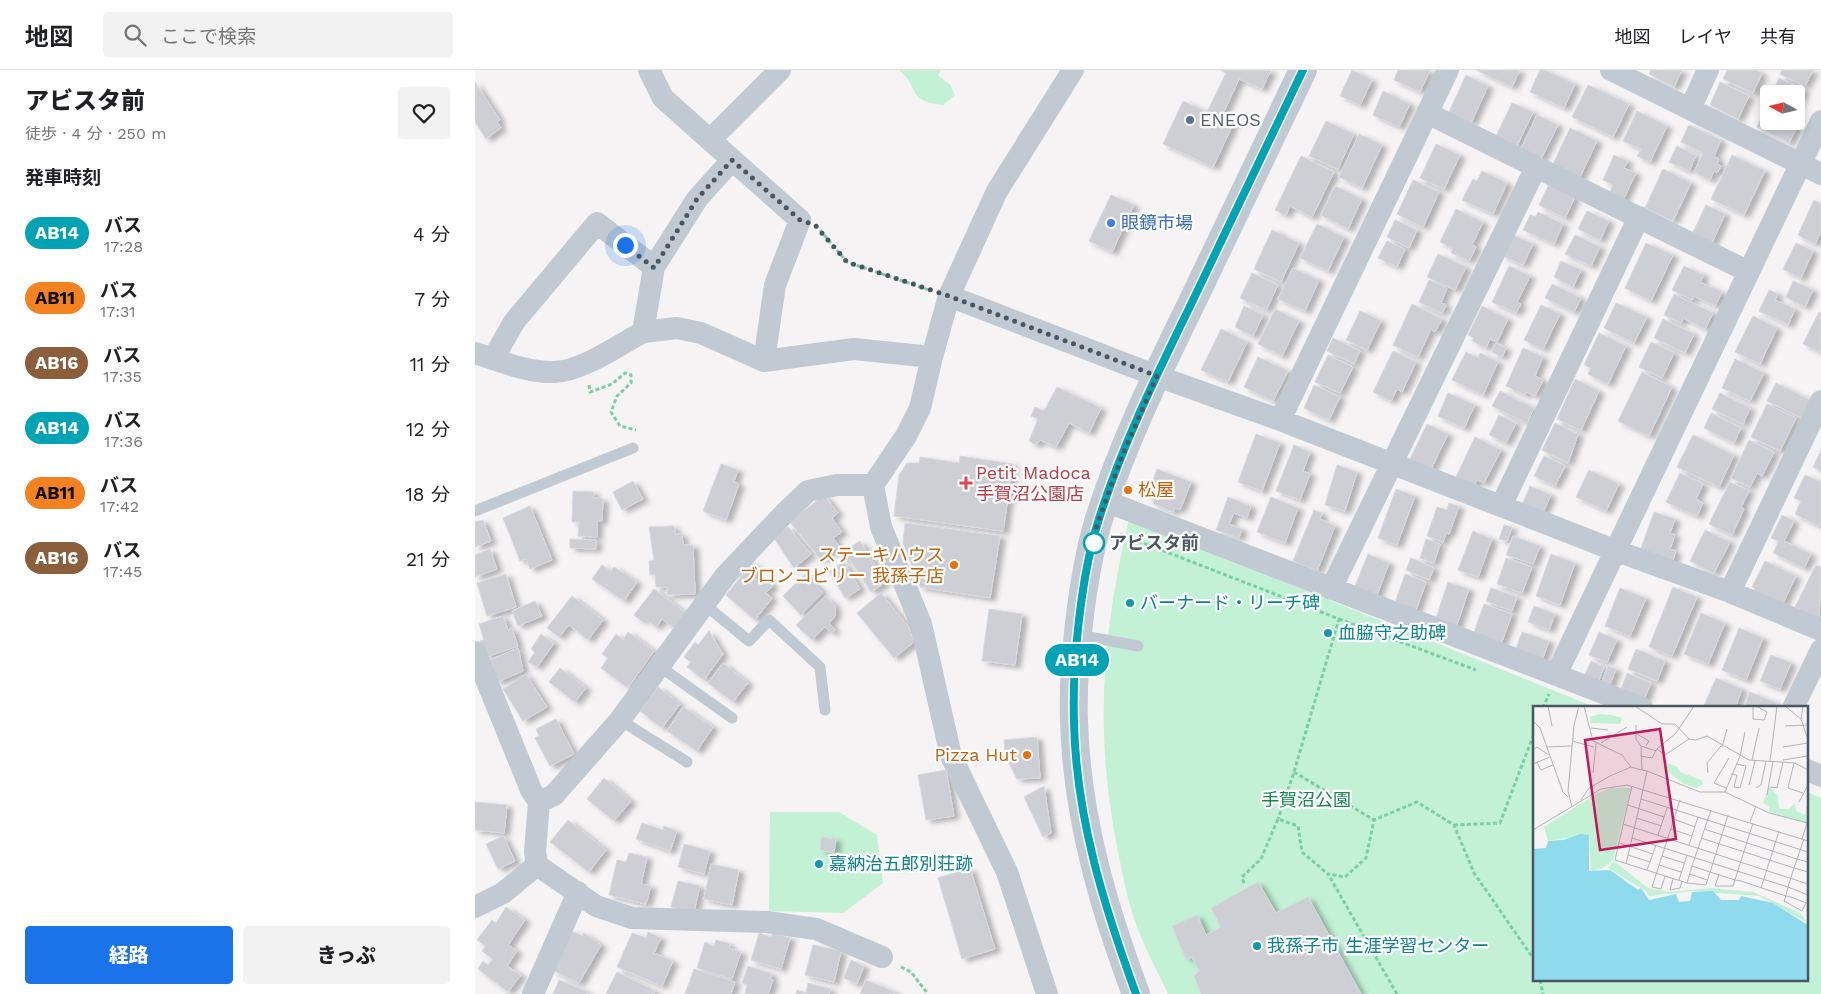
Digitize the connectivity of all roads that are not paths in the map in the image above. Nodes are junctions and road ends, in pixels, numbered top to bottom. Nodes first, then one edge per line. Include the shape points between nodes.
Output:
1 (649, 70) edge
2 (780, 70) edge
3 (1073, 70) edge
4 (1303, 70) edge
5 (1448, 70) edge
6 (1611, 70) edge
7 (1708, 70) edge
8 (1690, 108) junction
9 (1427, 113) junction
10 (1821, 121) edge
11 (709, 140) junction
12 (732, 160) junction
13 (1801, 164) junction
14 (1536, 167) junction
15 (1821, 174) edge
16 (1639, 217) junction
17 (654, 268) junction
18 (1749, 272) junction
19 (949, 296) junction
20 (643, 332) junction
21 (484, 356) edge
22 (932, 357) junction
23 (764, 361) junction
24 (1157, 376) junction
25 (1821, 401) edge
26 (1280, 420) junction
27 (633, 448) dead end
28 (1392, 464) junction
29 (873, 485) junction
30 (1501, 506) junction
31 (475, 511) edge
32 (1101, 513) junction
33 (1614, 550) junction
34 (1331, 589) junction
35 (1729, 592) junction
36 (704, 604) junction
37 (1821, 630) edge
38 (1079, 636) junction
39 (1137, 646) dead end
40 (1821, 650) edge
41 (475, 652) edge
42 (659, 666) junction
43 (1556, 675) junction
44 (1637, 706) edge
45 (1794, 706) edge
46 (825, 710) dead end
47 (732, 718) dead end
48 (620, 720) junction
49 (687, 762) dead end
50 (1809, 771) edge
51 (1821, 776) edge
52 (539, 802) junction
53 (537, 865) junction
54 (578, 892) junction
55 (475, 907) edge
56 (883, 957) road end
57 (533, 994) edge
58 (1047, 994) edge
59 (1136, 994) edge

1 - 11 street via 663,98
2 - 11 street
3 - 19 street via 997,191
4 - 24 street
5 - 9 street
6 - 8 street
7 - 8 street
8 - 13 street
9 - 14 street
9 - 26 street
10 - 13 street
11 - 12 street
12 - 17 street via 697,199
12 - 23 street via 800,220 775,285
13 - 15 street
13 - 18 street
14 - 16 street
14 - 28 street
16 - 18 street
16 - 30 street
17 - 20 street
17 - 21 street via 597,223
18 - 33 street
19 - 22 street
19 - 24 street
20 - 21 street via 587,363 556,372 536,371
20 - 23 street via 677,328 701,333
22 - 23 street via 854,350
22 - 29 street via 920,408 906,436
24 - 26 street
24 - 32 street via 1128,440
25 - 35 street
26 - 28 street
27 - 31 lane
28 - 30 street
28 - 34 street
29 - 36 street via 837,485 808,491 725,576
29 - 58 street via 881,527 921,624 951,756 1007,872
30 - 33 street
32 - 34 street
32 - 38 street
33 - 35 street
33 - 43 street
34 - 43 street
35 - 37 street
36 - 42 street
36 - 46 lane via 749,642 769,620 820,667
38 - 39 lane
38 - 59 street via 1074,722 1080,798 1098,884
40 - 45 street
41 - 52 street via 531,790
42 - 47 lane
42 - 48 street
43 - 44 street
48 - 49 lane
48 - 52 street via 554,795
50 - 51 street
52 - 53 street
53 - 54 street
53 - 55 street via 503,893
54 - 56 street via 596,906 632,918 767,922 816,929
54 - 57 street

